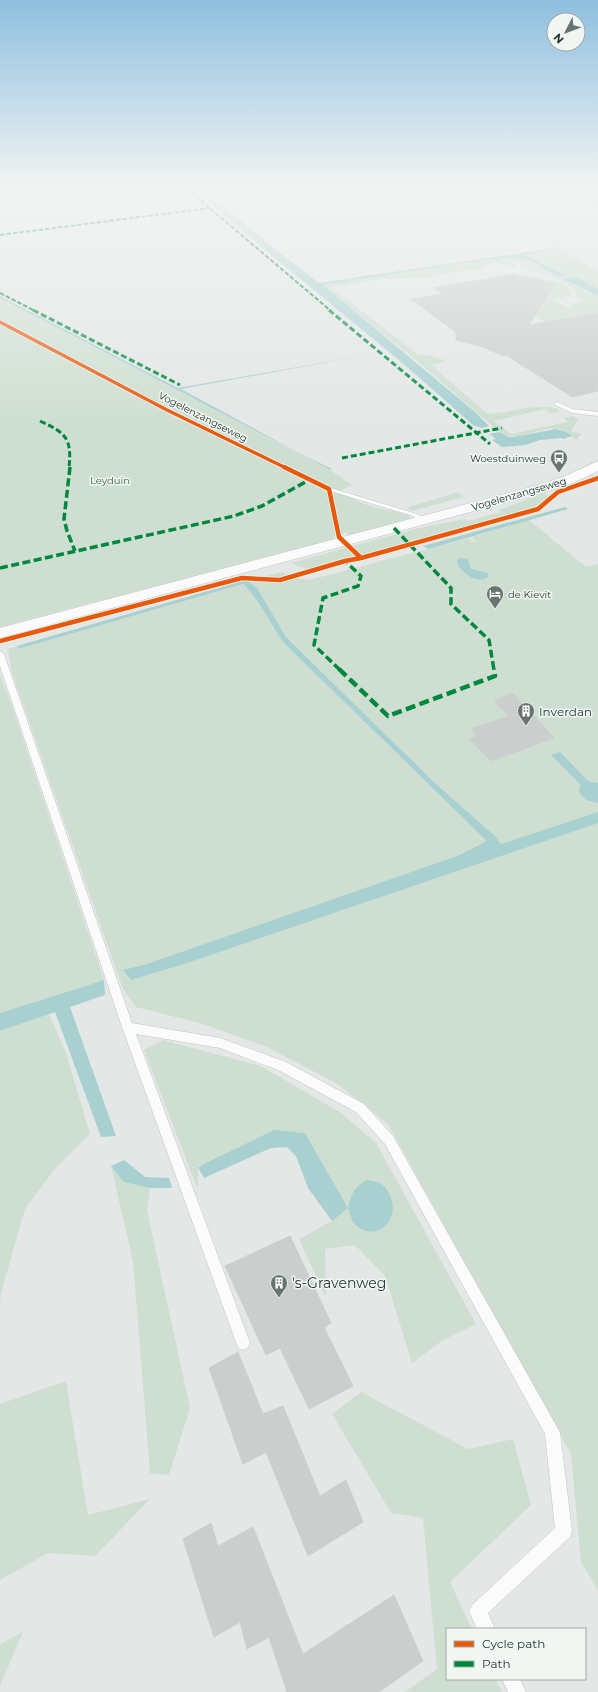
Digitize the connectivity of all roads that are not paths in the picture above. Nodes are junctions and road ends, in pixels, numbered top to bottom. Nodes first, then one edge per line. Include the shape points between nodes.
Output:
1 (557, 404) dead end
2 (598, 414) edge
3 (598, 465) edge
4 (329, 489) dead end
5 (422, 520) junction
6 (0, 633) edge
7 (0, 654) edge
8 (128, 1027) junction
9 (243, 1343) dead end
10 (486, 1628) edge
11 (511, 1680) edge
12 (517, 1692) edge

1 - 2 lane via 572,411
3 - 5 main road, Vogelenzangseweg via 568,480
4 - 5 lane via 415,515
5 - 6 main road, Vogelenzangseweg
7 - 8 lane
8 - 9 lane
8 - 10 lane via 220,1043 282,1066 360,1108 390,1140 552,1432 564,1531 478,1611
11 - 12 lane

